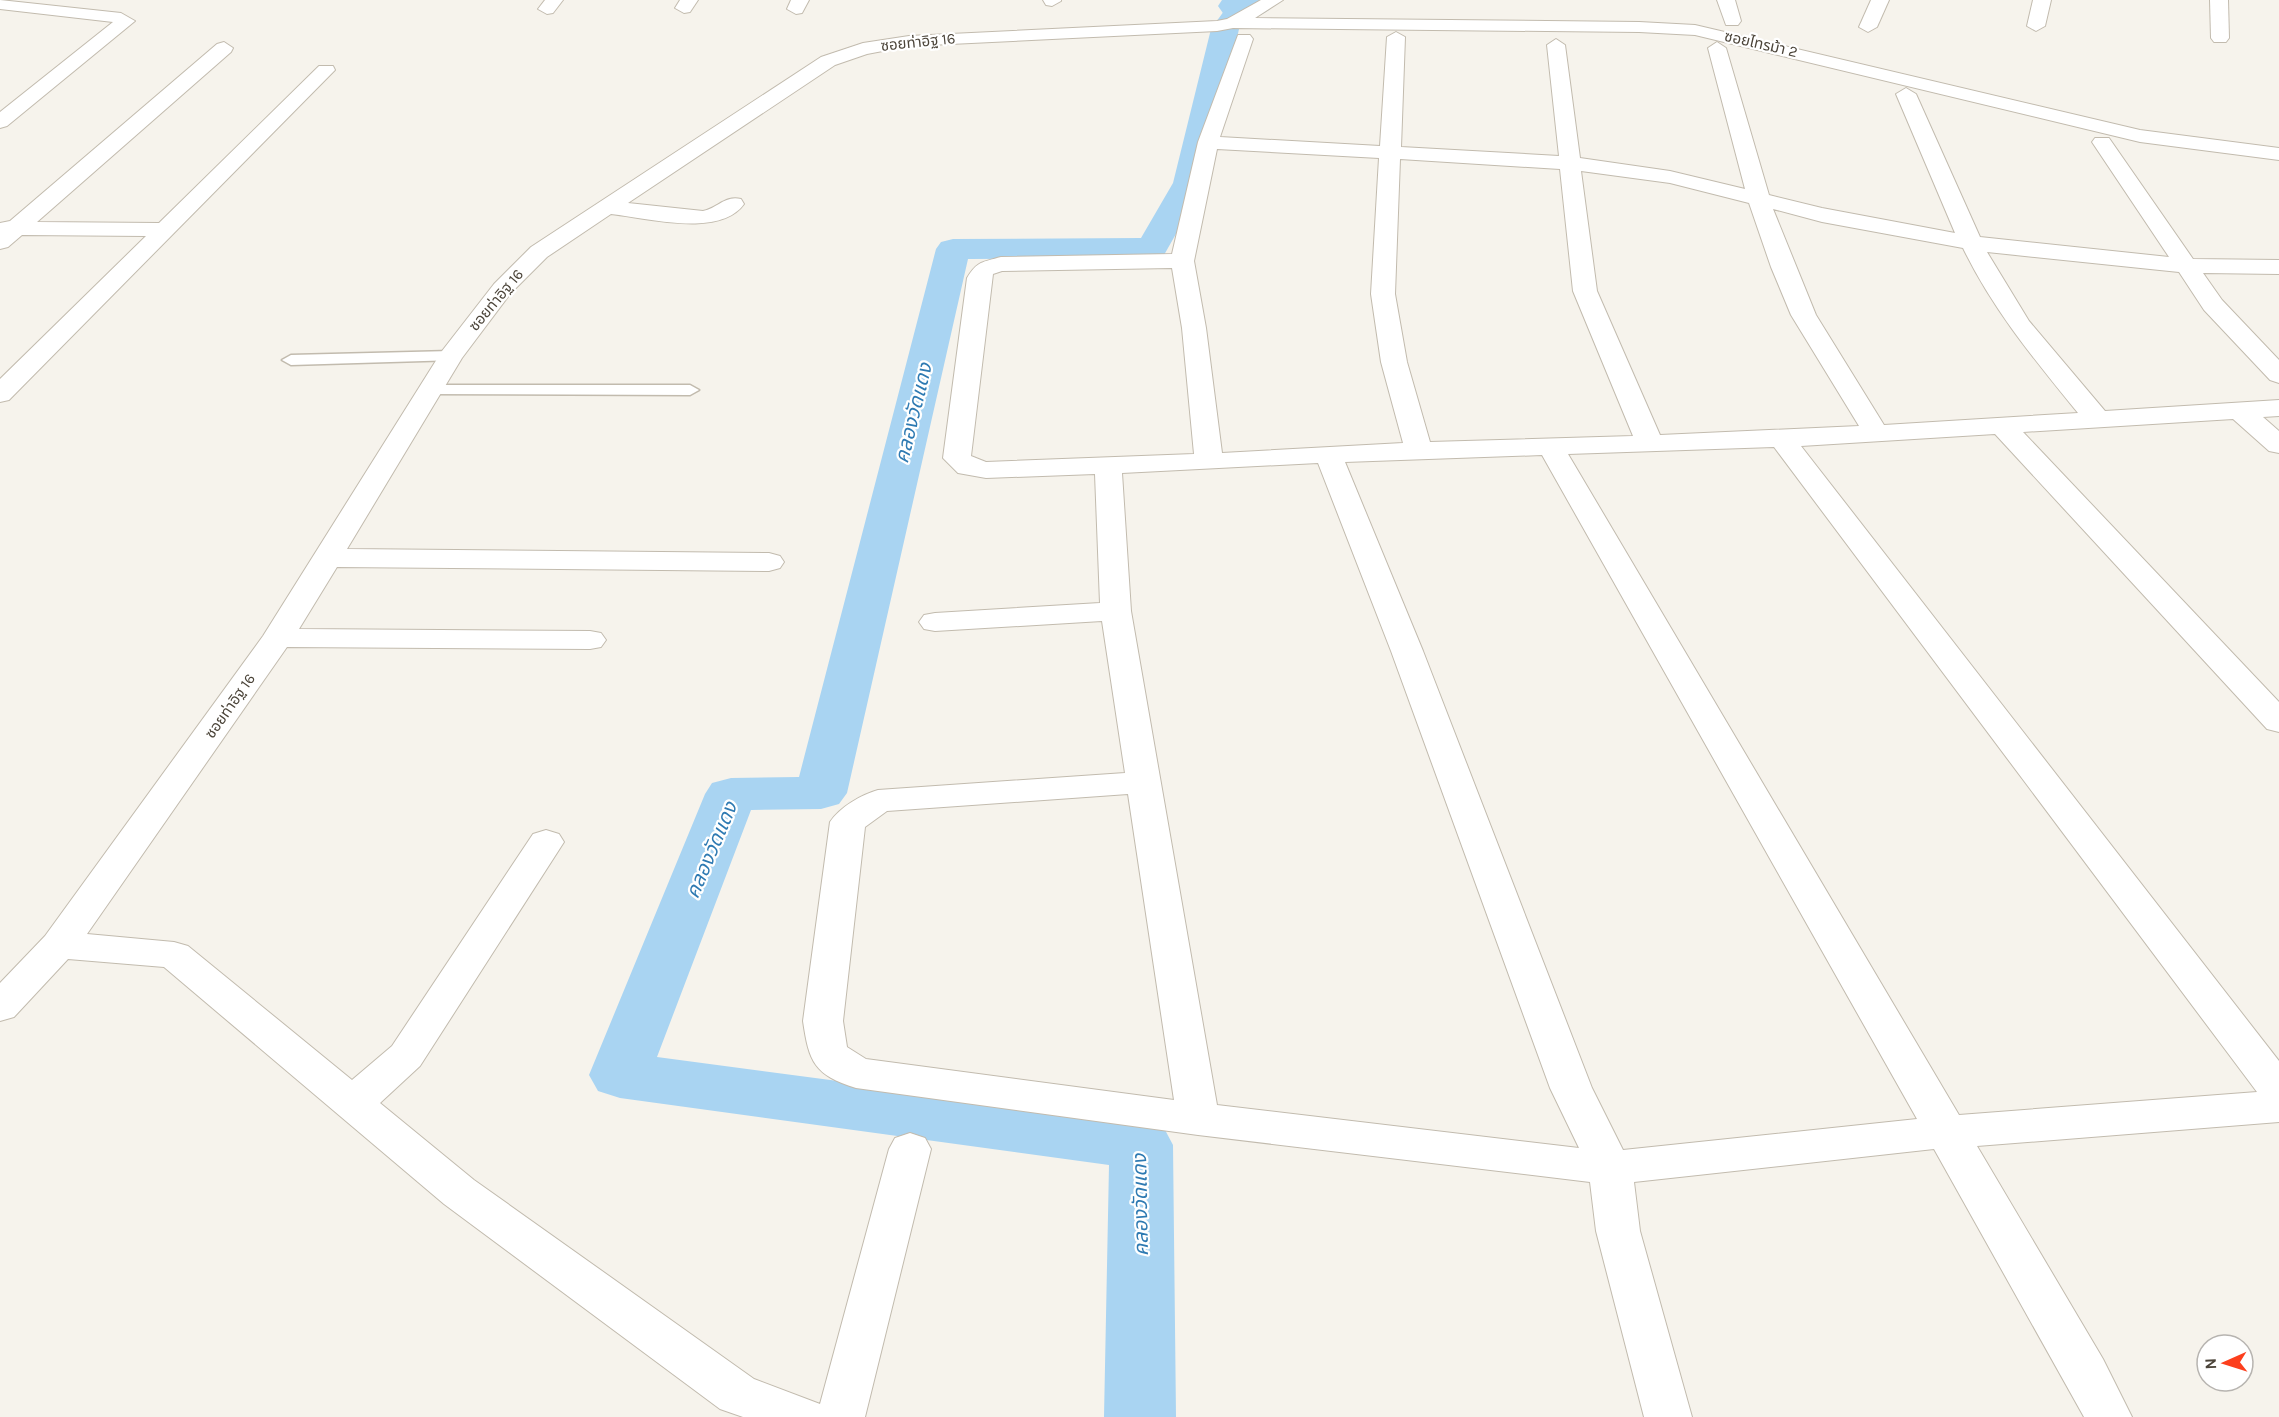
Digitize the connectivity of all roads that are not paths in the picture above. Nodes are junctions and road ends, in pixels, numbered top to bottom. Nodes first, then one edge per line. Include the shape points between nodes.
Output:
1 (1274, 0) edge
2 (1726, 0) edge
3 (1880, 0) edge
4 (2042, 0) edge
5 (2219, 0) edge
6 (9, 5) edge
7 (0, 19) edge
8 (1732, 21) dead end
9 (2036, 26) dead end
10 (1868, 27) dead end
11 (1238, 31) junction
12 (1396, 37) dead end
13 (2220, 38) dead end
14 (1556, 45) dead end
15 (224, 48) dead end
16 (1717, 48) dead end
17 (326, 70) dead end
18 (1906, 94) dead end
19 (0, 122) edge
20 (1208, 142) junction
21 (2102, 142) dead end
22 (1389, 152) junction
23 (2279, 154) edge
24 (1571, 163) junction
25 (1760, 200) junction
26 (733, 204) dead end
27 (608, 207) junction
28 (165, 230) junction
29 (5, 233) edge
30 (1970, 243) junction
31 (1182, 261) junction
32 (2184, 267) junction
33 (2279, 267) edge
34 (451, 356) junction
35 (291, 360) dead end
36 (2279, 375) edge
37 (430, 390) junction
38 (690, 390) dead end
39 (0, 394) edge
40 (2279, 408) edge
41 (2240, 411) junction
42 (2098, 419) junction
43 (2002, 425) junction
44 (1877, 434) junction
45 (1782, 439) junction
46 (1650, 444) junction
47 (2279, 445) edge
48 (1550, 446) junction
49 (1419, 451) junction
50 (1328, 454) junction
51 (1209, 462) junction
52 (1108, 466) junction
53 (327, 558) junction
54 (769, 562) dead end
55 (1116, 611) junction
56 (935, 622) dead end
57 (278, 638) junction
58 (590, 640) dead end
59 (2279, 722) edge
60 (1144, 782) junction
61 (546, 842) dead end
62 (59, 945) junction
63 (0, 1007) edge
64 (2279, 1091) edge
65 (354, 1103) junction
66 (2279, 1106) edge
67 (1198, 1119) junction
68 (1947, 1132) junction
69 (910, 1149) dead end
70 (1610, 1168) junction
71 (802, 1417) edge
72 (841, 1417) edge
73 (1668, 1417) edge
74 (2108, 1417) edge

1 - 11 street, ซอยท่าอิฐ 16
2 - 8 street
3 - 10 street
4 - 9 street
5 - 13 street
6 - 7 street
6 - 19 street via 126,21
11 - 20 street
11 - 23 street, ซอยไทรม้า 2 via 1639,27 1695,30 2140,136
11 - 27 street, ซอยท่าอิฐ 16 via 978,36 863,48 828,60
12 - 22 street
14 - 24 street
15 - 29 street
16 - 25 street
17 - 28 street
18 - 30 street
20 - 22 street
20 - 31 street
21 - 32 street
22 - 24 street
22 - 49 street via 1383,294 1394,362
24 - 25 street via 1670,177
24 - 46 street via 1585,291
25 - 30 street
25 - 44 street via 1794,296 1809,326
26 - 27 street via 720,214 703,218
27 - 34 street, ซอยท่าอิฐ 16 via 538,252 501,289
28 - 29 street
28 - 39 street
30 - 32 street
30 - 42 street via 1999,295 2029,337
31 - 51 street
31 - 52 street via 1001,264 984,269 979,278 957,458 968,467 986,470
32 - 33 street
32 - 36 street via 2213,305
34 - 35 lane
34 - 37 street, ซอยท่าอิฐ 16
37 - 38 lane
37 - 53 street, ซอยท่าอิฐ 16
40 - 41 street
41 - 42 street
41 - 47 street
42 - 43 street
43 - 44 street
43 - 59 street
44 - 45 street
45 - 46 street
45 - 64 street
46 - 48 street
48 - 49 street
48 - 68 street
49 - 50 street
50 - 51 street
50 - 70 street via 1407,651 1571,1088
51 - 52 street
52 - 55 street
53 - 54 street
53 - 57 street, ซอยท่าอิฐ 16
55 - 56 street
55 - 60 street
57 - 58 street
57 - 62 street, ซอยท่าอิฐ 16
60 - 67 street
60 - 67 street via 878,801 848,822 823,1021 828,1054 856,1073
61 - 65 street via 406,1056
62 - 63 street, ซอยท่าอิฐ 16
62 - 65 street via 174,955
65 - 71 street via 459,1192 737,1394
66 - 68 street
67 - 70 street
68 - 70 street
68 - 74 street
69 - 72 street
70 - 73 street via 1618,1231

